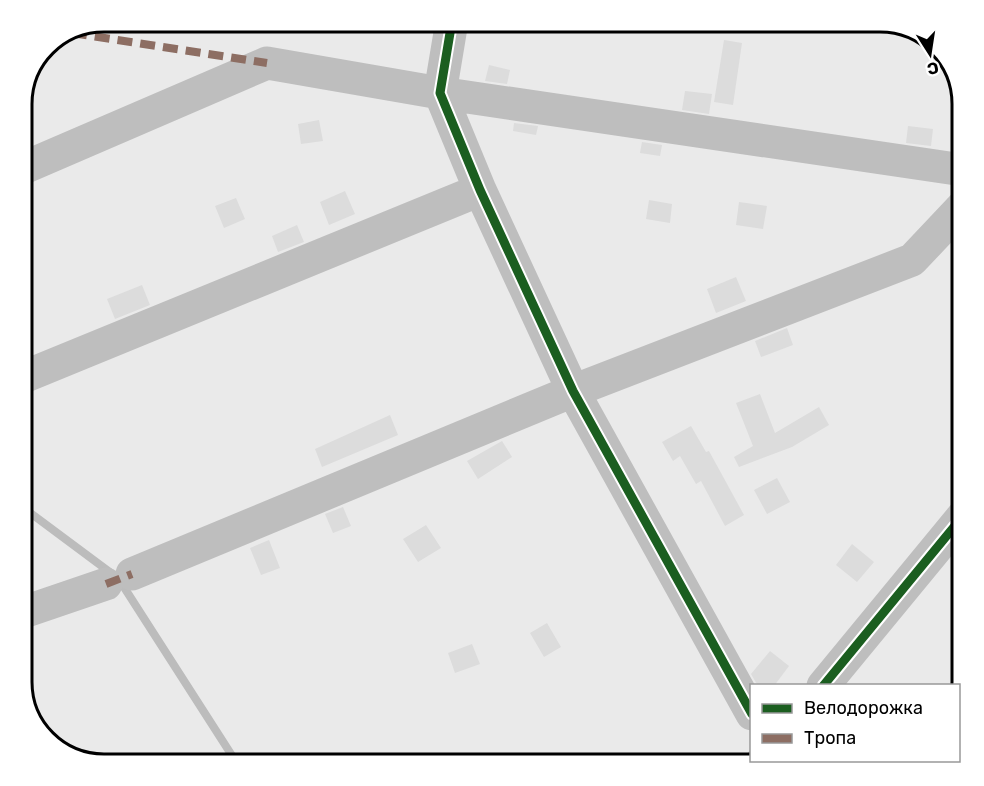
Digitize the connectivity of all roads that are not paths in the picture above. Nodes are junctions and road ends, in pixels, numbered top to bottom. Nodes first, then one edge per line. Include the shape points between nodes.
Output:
1 (450, 32) edge
2 (440, 93) junction
3 (32, 164) edge
4 (952, 168) edge
5 (480, 190) junction
6 (952, 218) edge
7 (32, 373) edge
8 (573, 391) junction
9 (952, 529) edge
10 (32, 609) edge
11 (825, 684) edge
12 (750, 710) edge

1 - 2 street
2 - 3 street via 267,63
2 - 4 street
2 - 5 street
5 - 7 street
5 - 8 street
6 - 8 street via 912,260
8 - 10 street via 119,579
8 - 12 street
9 - 11 street

